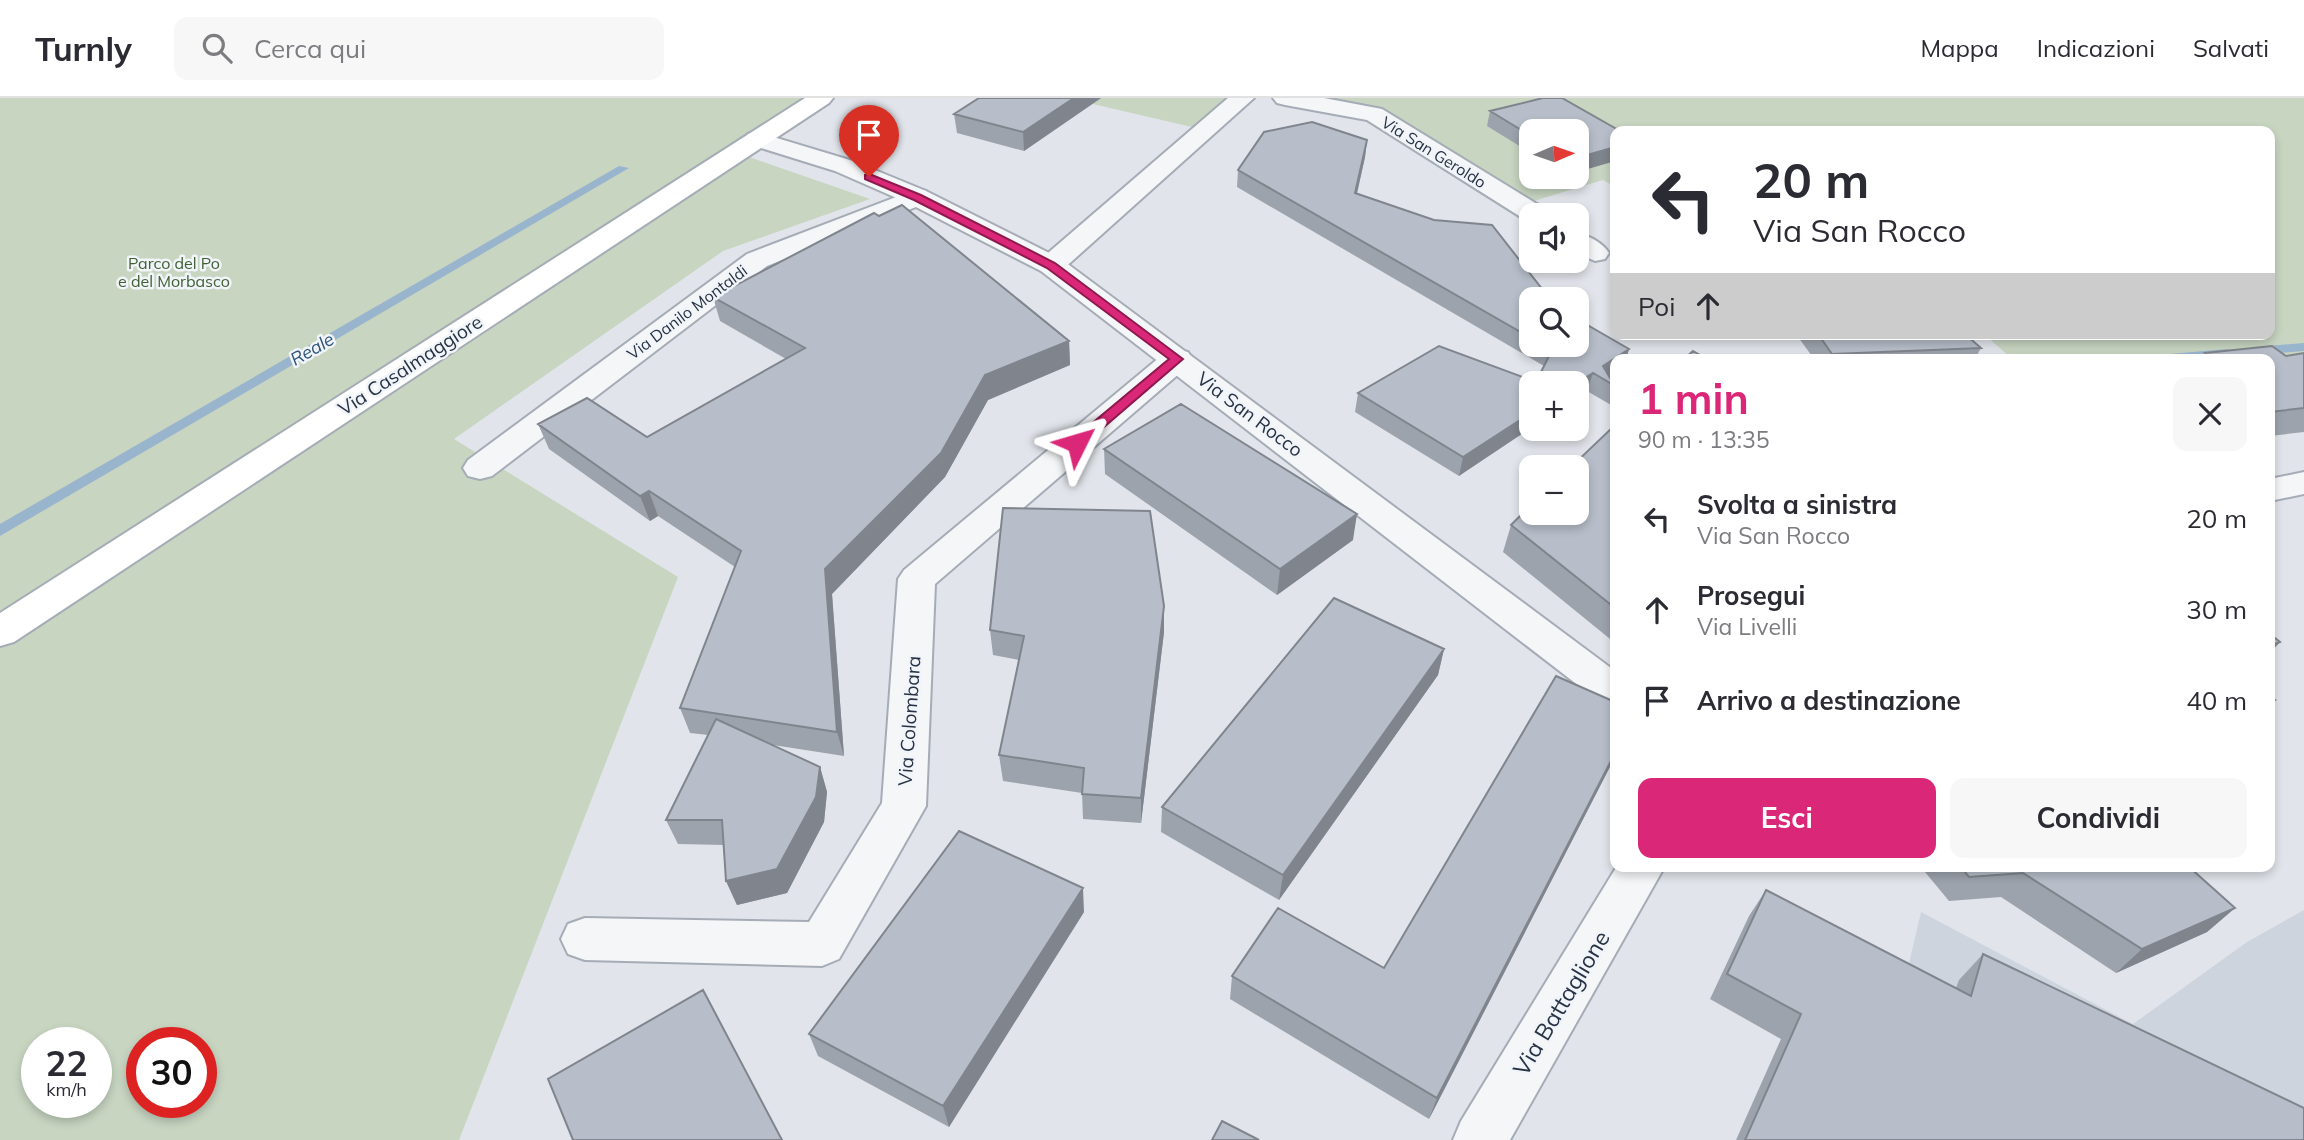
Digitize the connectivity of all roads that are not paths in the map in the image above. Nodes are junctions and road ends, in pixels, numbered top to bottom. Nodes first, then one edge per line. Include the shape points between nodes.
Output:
1 (821, 98) edge
2 (1242, 98) edge
3 (1286, 98) edge
4 (757, 139) junction
5 (917, 197) junction
6 (1519, 205) edge
7 (1051, 265) junction
8 (1177, 359) junction
9 (480, 468) dead end
10 (2304, 483) edge
11 (2275, 489) edge
12 (0, 632) edge
13 (1610, 688) edge
14 (1638, 872) edge
15 (584, 939) dead end
16 (1480, 1140) edge

1 - 4 main road, Via Casalmaggiore
2 - 7 street
3 - 6 street, Via San Geroldo via 1374,114
4 - 5 street, Via San Rocco via 844,166
4 - 12 main road, Via Casalmaggiore
5 - 7 street, Via San Rocco
5 - 9 street, Via Danilo Montaldi via 757,260
7 - 8 street, Via San Rocco
8 - 13 street, Via San Rocco
8 - 15 street, Via Colombara via 917,579 904,806 822,944
10 - 11 street
14 - 16 street, Via Battaglione

